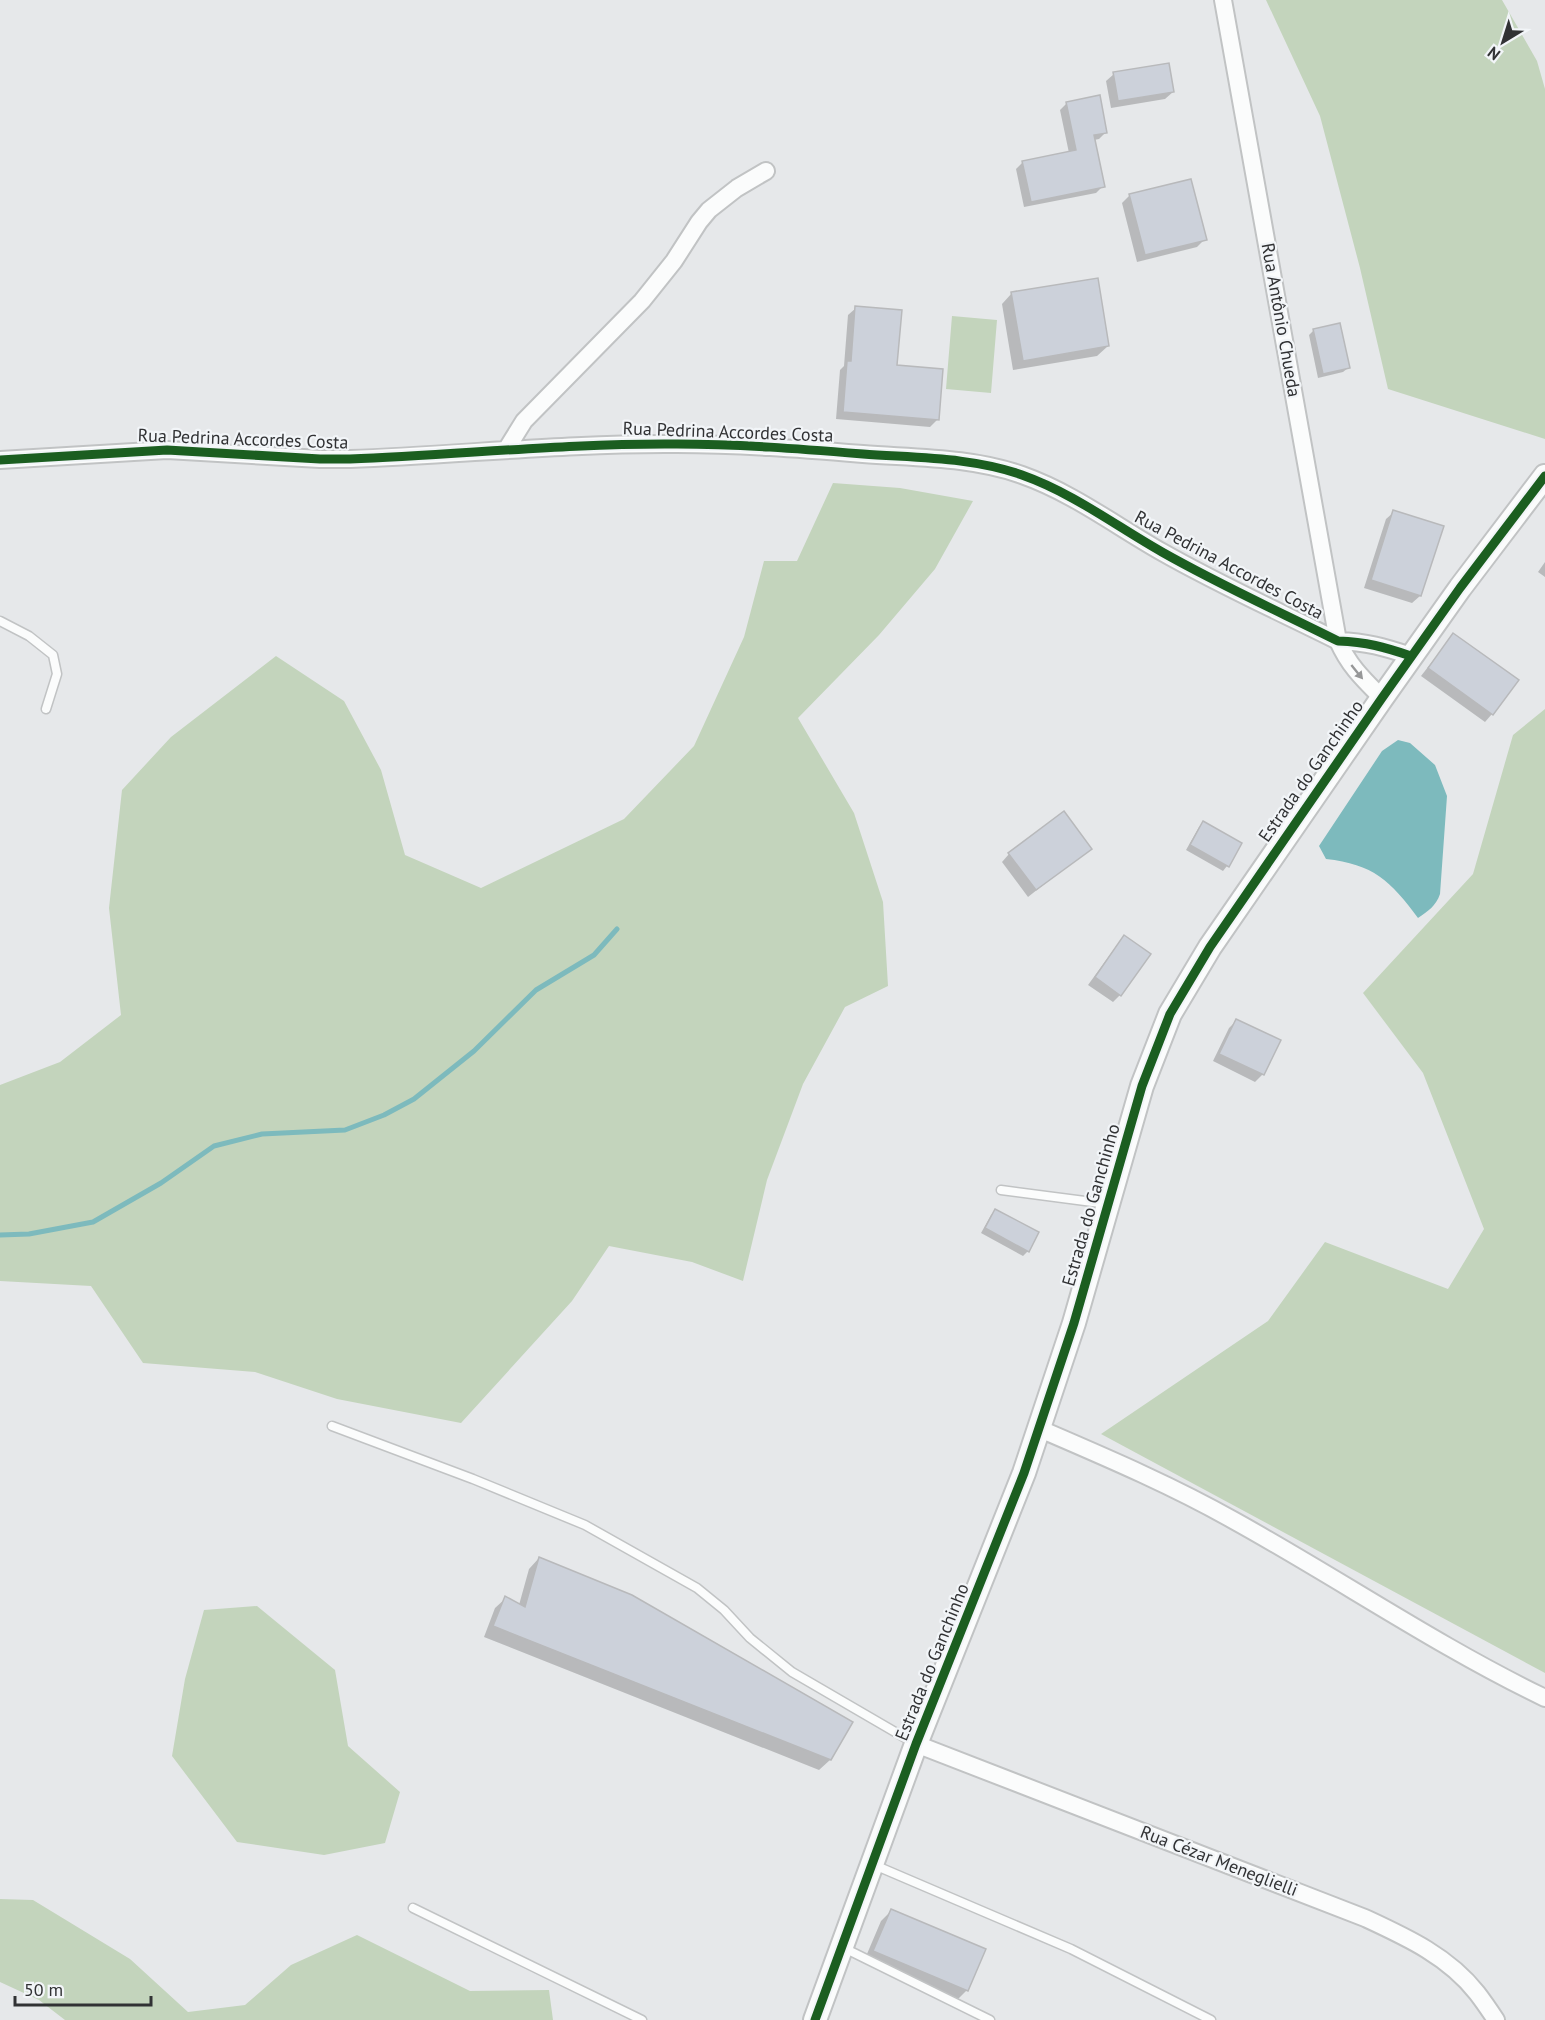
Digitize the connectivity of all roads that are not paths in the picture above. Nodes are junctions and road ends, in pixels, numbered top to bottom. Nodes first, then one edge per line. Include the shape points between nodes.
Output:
1 (1223, 0) edge
2 (766, 171) dead end
3 (506, 450) junction
4 (0, 460) edge
5 (1545, 476) edge
6 (0, 621) edge
7 (1338, 641) junction
8 (1411, 656) junction
9 (1382, 698) junction
10 (46, 709) dead end
11 (1001, 1190) dead end
12 (1108, 1204) junction
13 (332, 1426) dead end
14 (1040, 1429) junction
15 (1545, 1698) edge
16 (916, 1744) junction
17 (872, 1863) junction
18 (413, 1908) dead end
19 (841, 1946) junction
20 (642, 2020) edge
21 (815, 2020) edge
22 (990, 2020) edge
23 (1211, 2020) edge
24 (1496, 2020) edge

1 - 7 street, Rua Antônio Chueda
2 - 3 street via 709,210 642,301 524,421
3 - 4 street, Rua Pedrina Accordes Costa via 320,459 167,450
3 - 7 street, Rua Pedrina Accordes Costa via 712,444 993,466 1053,488 1189,567
5 - 8 street, Estrada do Ganchinho
6 - 10 lane via 29,636 53,655 57,674
7 - 8 street, Rua Pedrina Accordes Costa via 1364,642
7 -> 9 street, Rua Pedrina Accordes Costa via 1346,658
8 - 9 street, Estrada do Ganchinho
9 - 12 street, Estrada do Ganchinho via 1210,947 1170,1014 1142,1086
11 - 12 lane
12 - 14 street, Estrada do Ganchinho
13 - 16 lane via 585,1525 697,1588 792,1672
14 - 15 street via 1230,1518 1440,1642
14 - 16 street, Estrada do Ganchinho
16 - 17 street, Estrada do Ganchinho
16 - 24 street, Rua Cézar Meneglielli via 1389,1929 1445,1962 1476,1992
17 - 19 street, Estrada do Ganchinho
17 - 23 lane via 1071,1949
18 - 20 lane
19 - 21 street, Estrada do Ganchinho
19 - 22 lane

